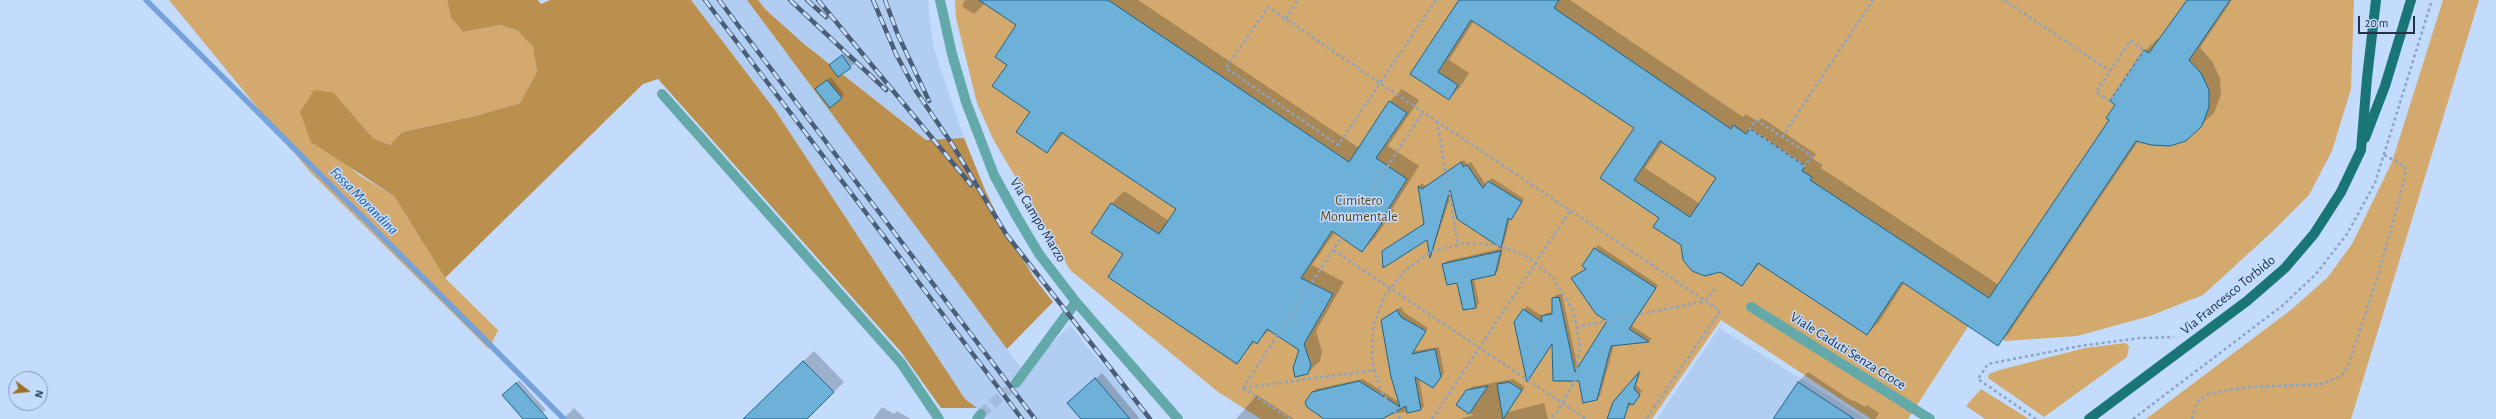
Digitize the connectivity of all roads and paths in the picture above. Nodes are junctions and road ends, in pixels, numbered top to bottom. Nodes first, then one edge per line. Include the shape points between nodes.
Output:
1 (940, 0) edge
2 (1298, 0) edge
3 (1436, 0) edge
4 (1873, 0) edge
5 (2004, 0) edge
6 (2376, 0) edge
7 (2411, 0) edge
8 (1286, 19) junction
9 (2110, 71) junction
10 (1380, 83) junction
11 (662, 94) dead end
12 (1423, 112) junction
13 (1436, 121) junction
14 (1782, 137) junction
15 (2361, 150) junction
16 (2384, 155) dead end
17 (1570, 210) junction
18 (1458, 245) junction
19 (1333, 250) junction
20 (1536, 263) junction
21 (1716, 287) dead end
22 (1390, 288) junction
23 (1706, 301) junction
24 (1076, 302) junction
25 (1751, 307) dead end
26 (1576, 327) junction
27 (2200, 336) junction
28 (1479, 348) junction
29 (1374, 370) junction
30 (1016, 383) tunnel mouth
31 (1243, 388) junction
32 (1562, 403) junction
33 (939, 419) edge
34 (1178, 419) edge
35 (1290, 419) edge
36 (1400, 419) edge
37 (1432, 419) edge
38 (1549, 419) edge
39 (1586, 419) edge
40 (1646, 419) edge
41 (1930, 419) edge
42 (2036, 419) edge
43 (2089, 419) edge
44 (2192, 419) edge

1 - 24 street, Via Campo Marzo via 966,102 994,175 1039,254
2 - 8 path
3 - 10 path
4 - 14 path
5 - 9 path
6 - 15 main road, Via Francesco Torbido
7 - 15 main road via 2385,86
8 - 10 path
8 - 10 path via 1268,7 1226,68 1338,145
9 - 9 path via 2130,41 2144,50 2110,101 2096,92
10 - 12 path
11 - 33 street via 901,363
12 - 13 path
12 - 19 path
13 - 17 path
13 - 18 path
14 - 14 path via 1812,156 1805,166 1750,130 1756,120
15 - 27 main road, Via Francesco Torbido via 2341,192 2314,234 2295,257 2247,301
16 - 44 path via 2405,166 2405,177 2378,276 2349,363 2342,376 2321,384 2248,386 2208,394 2197,402
17 - 20 path
17 - 23 path
18 - 20 path via 1499,245
18 - 22 path via 1428,255 1406,269
19 - 22 path
19 - 31 path
20 - 26 path via 1554,279 1573,310
20 - 28 path
21 - 23 path
22 - 28 path
22 - 29 path via 1373,326
23 - 26 path
23 - 40 path via 1720,311
24 - 30 street
24 - 34 street, Via Campo Marzo
25 - 41 street, Viale Caduti Senza Croce
26 - 32 path via 1580,345 1575,380
27 - 42 path via 2125,340 1988,364 1978,379
27 - 43 main road, Via Francesco Torbido
28 - 32 path
28 - 37 path
29 - 31 path
29 - 36 path via 1381,391
31 - 35 path
32 - 38 path
32 - 39 path

